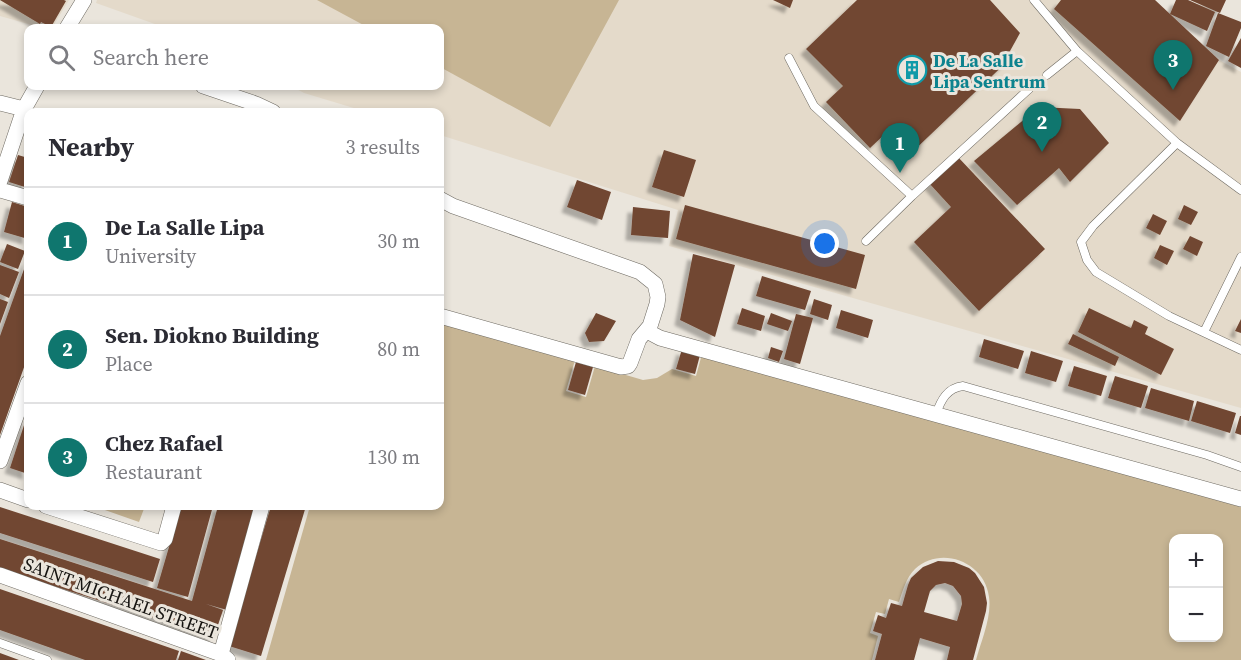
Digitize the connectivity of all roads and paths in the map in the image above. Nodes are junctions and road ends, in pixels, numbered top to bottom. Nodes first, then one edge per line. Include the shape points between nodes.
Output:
1 (84, 0) edge
2 (1034, 0) edge
3 (69, 24) edge
4 (1077, 51) junction
5 (789, 58) dead end
6 (1047, 75) dead end
7 (1029, 89) dead end
8 (35, 90) edge
9 (214, 90) edge
10 (0, 103) edge
11 (25, 108) edge
12 (264, 108) edge
13 (24, 109) joint
14 (1177, 143) junction
15 (0, 182) edge
16 (0, 190) edge
17 (1241, 190) edge
18 (912, 196) junction
19 (24, 197) edge
20 (444, 201) edge
21 (866, 241) dead end
22 (1241, 256) edge
23 (444, 317) edge
24 (647, 331) junction
25 (1204, 332) junction
26 (1241, 350) edge
27 (24, 394) edge
28 (936, 414) junction
29 (0, 461) edge
30 (1241, 467) edge
31 (0, 490) edge
32 (24, 499) edge
33 (1241, 499) edge
34 (77, 510) edge
35 (173, 510) edge
36 (261, 510) edge
37 (0, 575) edge
38 (0, 643) edge
39 (224, 657) edge
40 (47, 660) edge

1 - 3 street
2 - 4 lane
4 - 6 lane
4 - 14 lane
5 - 18 lane via 814,106
7 - 18 lane
8 - 11 street
9 - 12 street
10 - 13 street
13 - 15 street
14 - 17 lane
14 - 25 lane via 1081,242 1096,272 1169,316
16 - 19 street
18 - 21 lane
20 - 24 street via 640,272 655,284 658,297
22 - 25 lane
23 - 24 street via 621,367 628,366 639,339
24 - 28 street via 660,338
25 - 26 lane
27 - 29 street
28 - 30 lane via 945,395 963,386
28 - 33 street
31 - 32 street
34 - 35 street via 161,543
36 - 39 street
37 - 39 street, SAINT MICHAEL STREET
38 - 40 lane

